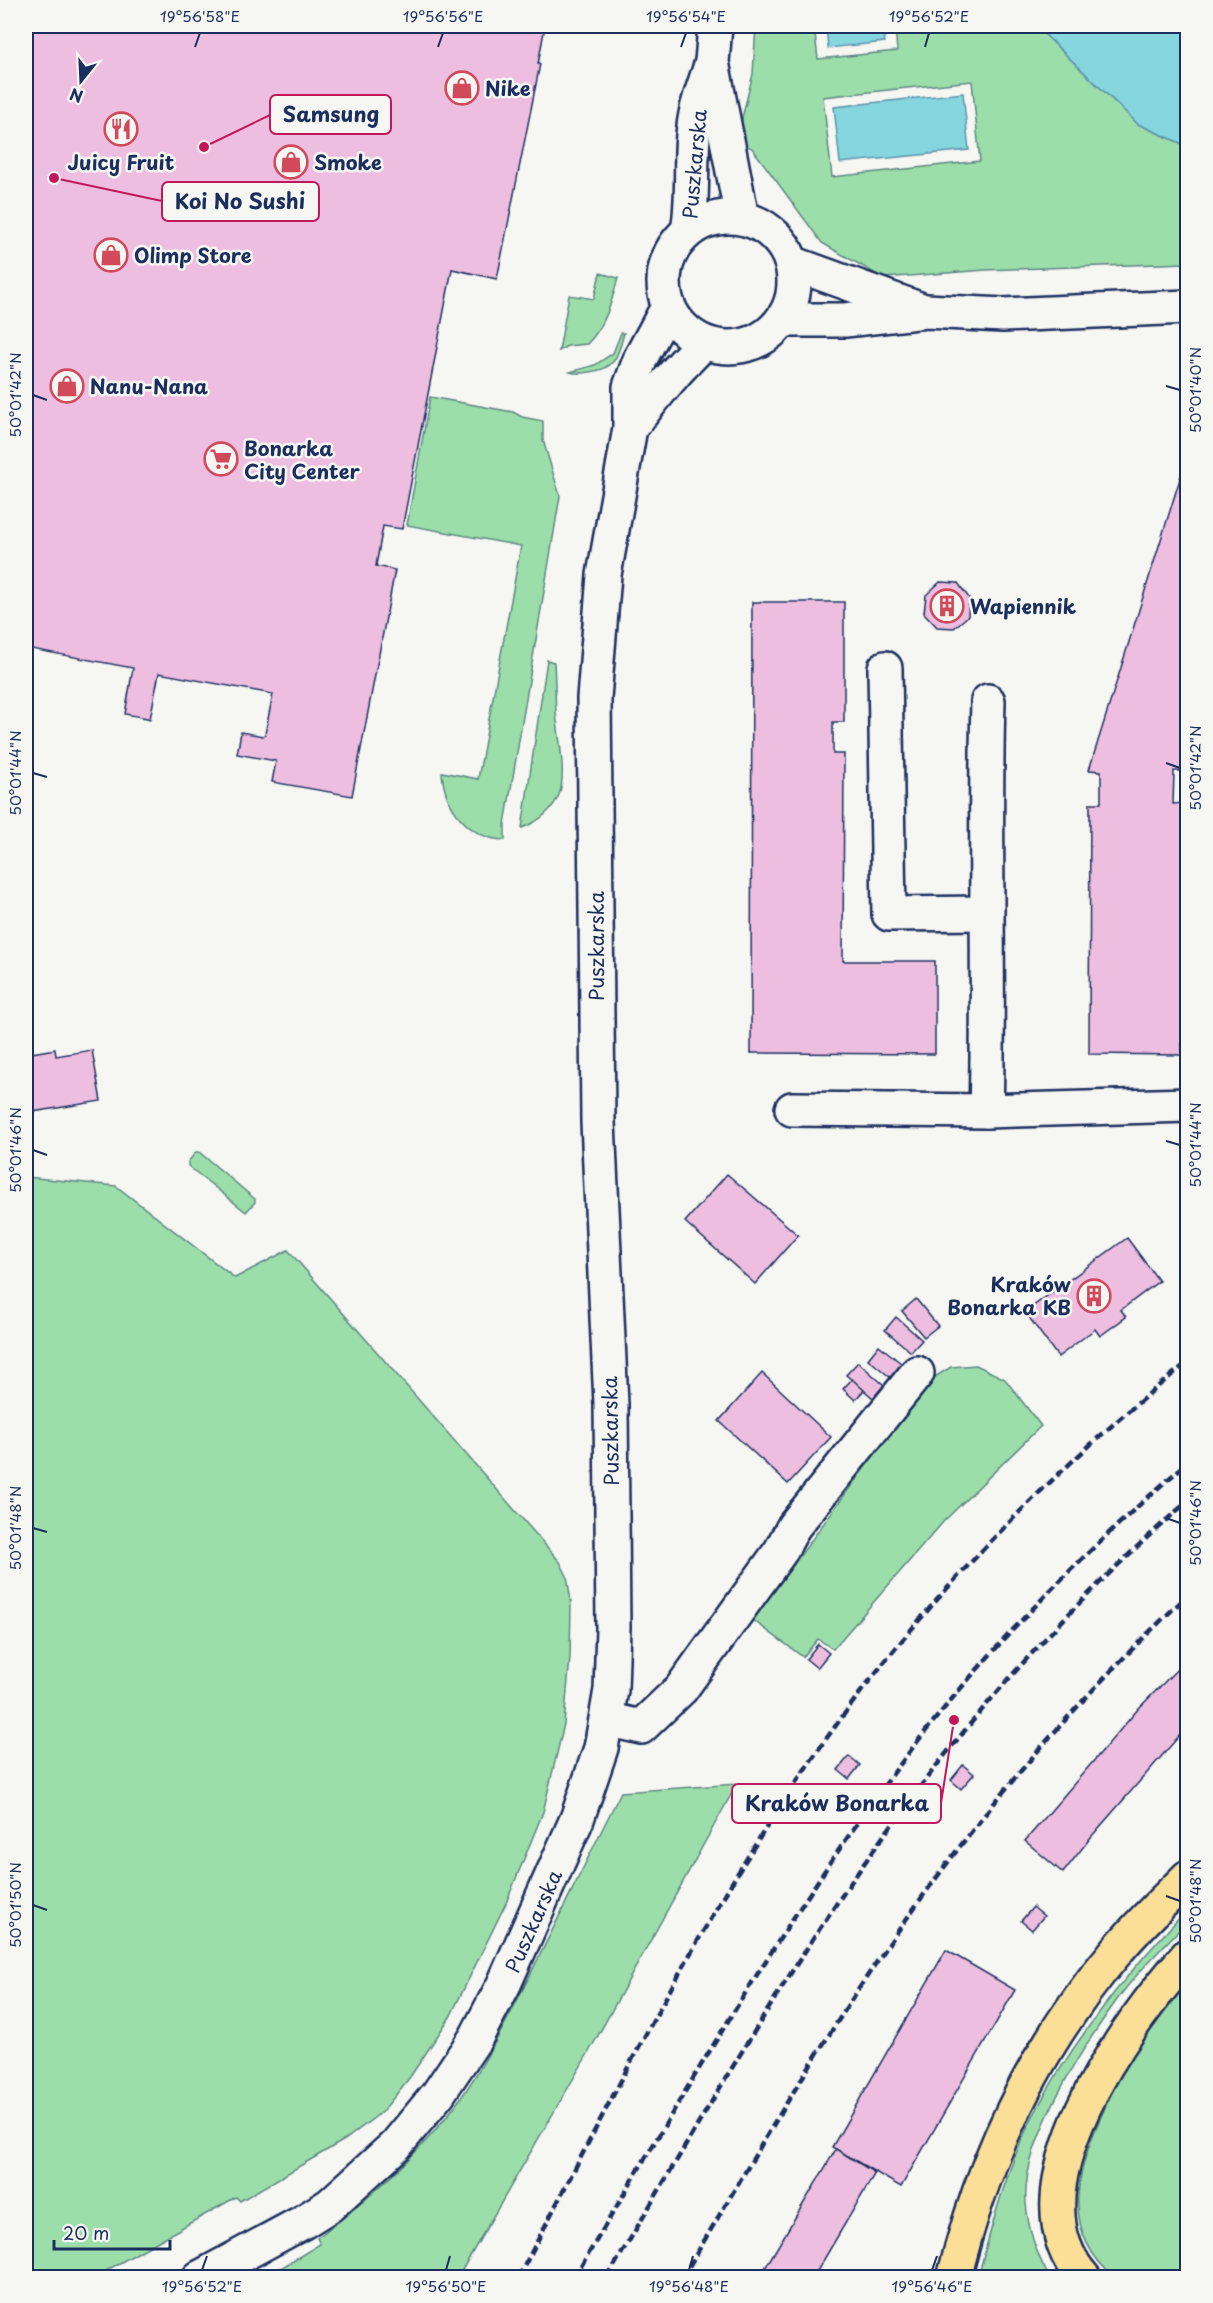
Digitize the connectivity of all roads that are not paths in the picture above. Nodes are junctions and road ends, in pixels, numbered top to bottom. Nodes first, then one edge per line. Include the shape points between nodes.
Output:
1 (715, 26) edge
2 (712, 62) junction
3 (742, 218) junction
4 (688, 231) junction
5 (792, 263) junction
6 (669, 307) junction
7 (1188, 307) edge
8 (926, 311) junction
9 (782, 320) junction
10 (704, 343) junction
11 (630, 428) junction
12 (885, 668) dead end
13 (988, 701) dead end
14 (986, 913) junction
15 (1188, 1105) edge
16 (792, 1109) dead end
17 (986, 1111) junction
18 (917, 1373) dead end
19 (607, 1719) junction
20 (1188, 1877) edge
21 (1188, 1955) edge
22 (200, 2277) edge
23 (954, 2277) edge
24 (1084, 2277) edge

1 - 2 street, Puszkarska
2 - 3 street, Puszkarska
2 - 4 street, Puszkarska via 696,115
3 - 4 street via 713,219
3 - 5 street via 774,235
4 - 6 street via 669,256 664,273
5 - 8 street
5 - 9 street via 794,292
6 - 10 street via 677,322
6 - 11 street, Puszkarska via 634,371
7 - 8 street via 1003,315
8 - 9 street via 845,320
9 - 10 street via 756,342 722,348
10 - 11 street, Puszkarska via 680,365
11 - 19 street, Puszkarska via 604,574 594,698 598,1122 611,1404 613,1558
12 - 14 street via 889,914
13 - 14 street
14 - 17 street
15 - 17 street
16 - 17 street
18 - 19 street via 794,1526 780,1552 681,1689 641,1728
19 - 22 street, Puszkarska via 592,1779 555,1873 499,1994 438,2094 396,2145 330,2205
20 - 23 main road via 1115,1953 1038,2063 985,2172
21 - 24 main road via 1119,2043 1101,2073 1062,2163 1057,2213 1067,2253

